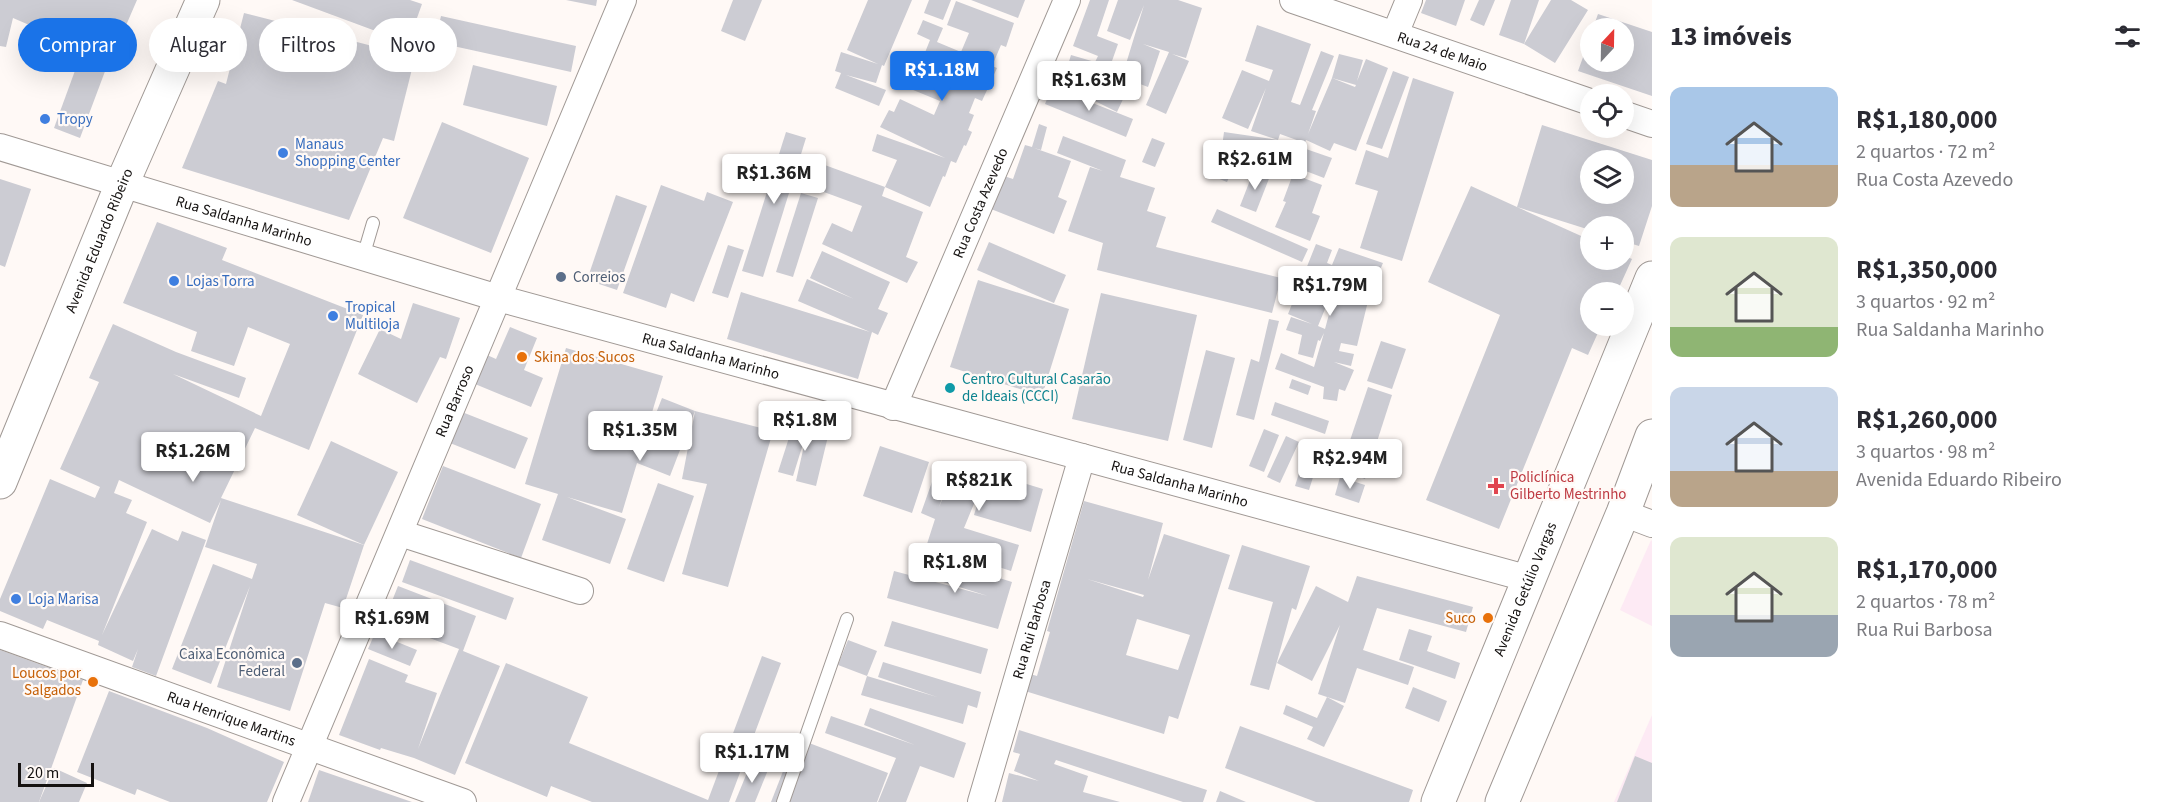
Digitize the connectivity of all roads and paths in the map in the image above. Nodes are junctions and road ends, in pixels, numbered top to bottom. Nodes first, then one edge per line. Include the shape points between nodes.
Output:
1 (203, 0) edge
2 (623, 0) edge
3 (1067, 0) edge
4 (1293, 0) edge
5 (1409, 0) edge
6 (1395, 34) junction
7 (1580, 99) edge
8 (1634, 118) edge
9 (1652, 124) edge
10 (0, 147) edge
11 (122, 184) junction
12 (373, 223) dead end
13 (363, 257) junction
14 (1652, 278) edge
15 (498, 298) junction
16 (894, 407) junction
17 (1652, 436) edge
18 (1082, 457) junction
19 (0, 482) edge
20 (1638, 519) edge
21 (400, 533) junction
22 (1530, 579) junction
23 (580, 591) dead end
24 (847, 619) dead end
25 (0, 634) edge
26 (309, 747) junction
27 (286, 802) edge
28 (463, 802) edge
29 (783, 802) edge
30 (981, 802) edge
31 (1438, 802) edge
32 (1502, 802) edge

1 - 11 main road, Avenida Eduardo Ribeiro
2 - 15 street, Rua Barroso
3 - 16 street, Rua Costa Azevedo
4 - 6 street, Rua 24 de Maio
5 - 6 street
6 - 7 street, Rua 24 de Maio
8 - 9 street
10 - 11 street, Rua Saldanha Marinho
11 - 13 street, Rua Saldanha Marinho
11 - 19 main road, Avenida Eduardo Ribeiro
12 - 13 lane
13 - 15 street, Rua Saldanha Marinho
14 - 22 main road, Avenida Getúlio Vargas
15 - 16 street, Rua Saldanha Marinho
15 - 21 street, Rua Barroso
16 - 18 street, Rua Saldanha Marinho
17 - 20 main road
18 - 22 street, Rua Saldanha Marinho
18 - 30 street, Rua Rui Barbosa
20 - 32 main road
21 - 23 street
21 - 26 street, Rua Barroso
22 - 31 main road, Avenida Getúlio Vargas
24 - 29 lane
25 - 26 street, Rua Henrique Martins
26 - 27 street, Rua Barroso
26 - 28 street, Rua Henrique Martins

